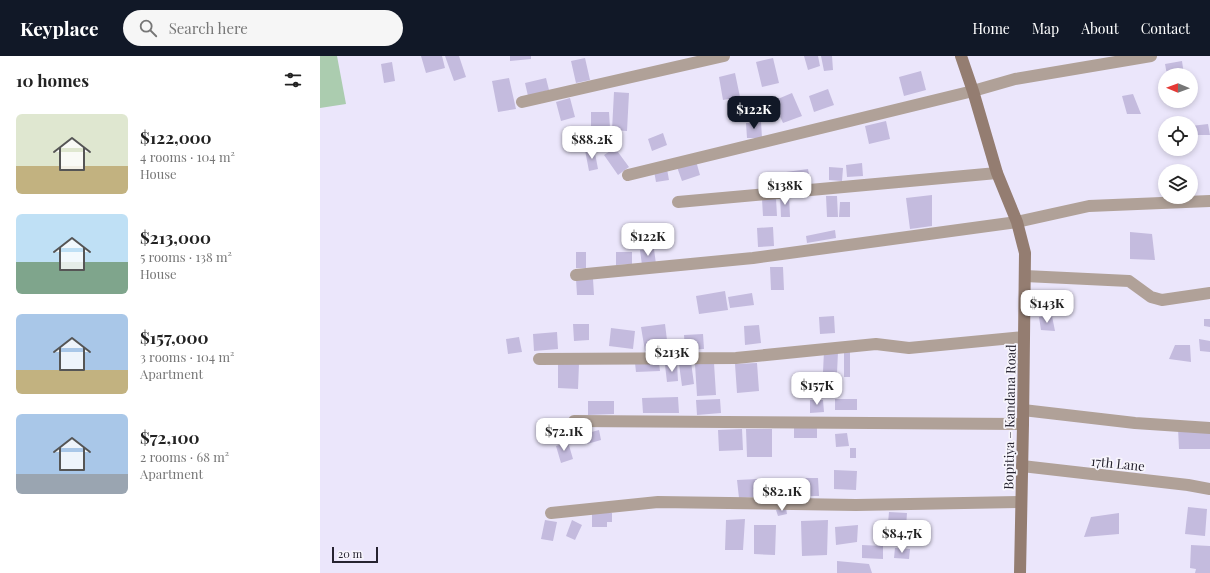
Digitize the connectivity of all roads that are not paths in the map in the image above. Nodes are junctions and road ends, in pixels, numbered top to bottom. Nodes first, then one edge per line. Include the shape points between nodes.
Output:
1 (724, 56) edge
2 (961, 56) edge
3 (1151, 56) edge
4 (973, 91) junction
5 (522, 102) dead end
6 (998, 172) junction
7 (628, 175) dead end
8 (1210, 201) edge
9 (678, 202) dead end
10 (1016, 222) junction
11 (576, 275) dead end
12 (1025, 276) junction
13 (1210, 293) edge
14 (1024, 337) junction
15 (539, 359) dead end
16 (1023, 410) junction
17 (574, 421) dead end
18 (1023, 424) junction
19 (1210, 428) edge
20 (1022, 466) junction
21 (1210, 489) edge
22 (1021, 502) junction
23 (551, 513) dead end
24 (1020, 573) edge

1 - 5 street
2 - 4 street, Bopitiya – Kandana Road
3 - 4 street via 1015,79
4 - 6 street, Bopitiya – Kandana Road
4 - 7 street
6 - 9 street
6 - 10 street, Bopitiya – Kandana Road
8 - 10 street via 1089,206
10 - 11 street via 752,258
10 - 12 street, Bopitiya – Kandana Road via 1025,253
12 - 13 street via 1129,281 1151,297 1162,300
12 - 14 street, Bopitiya – Kandana Road
14 - 15 street via 910,348 876,344 736,358
14 - 16 street, Bopitiya – Kandana Road
16 - 18 street, Bopitiya – Kandana Road
16 - 19 street via 1135,424
17 - 18 street
18 - 20 street, Bopitiya – Kandana Road
20 - 21 street, 17th Lane
20 - 22 street, Bopitiya – Kandana Road
22 - 23 street via 856,505 658,502
22 - 24 street, Bopitiya – Kandana Road

